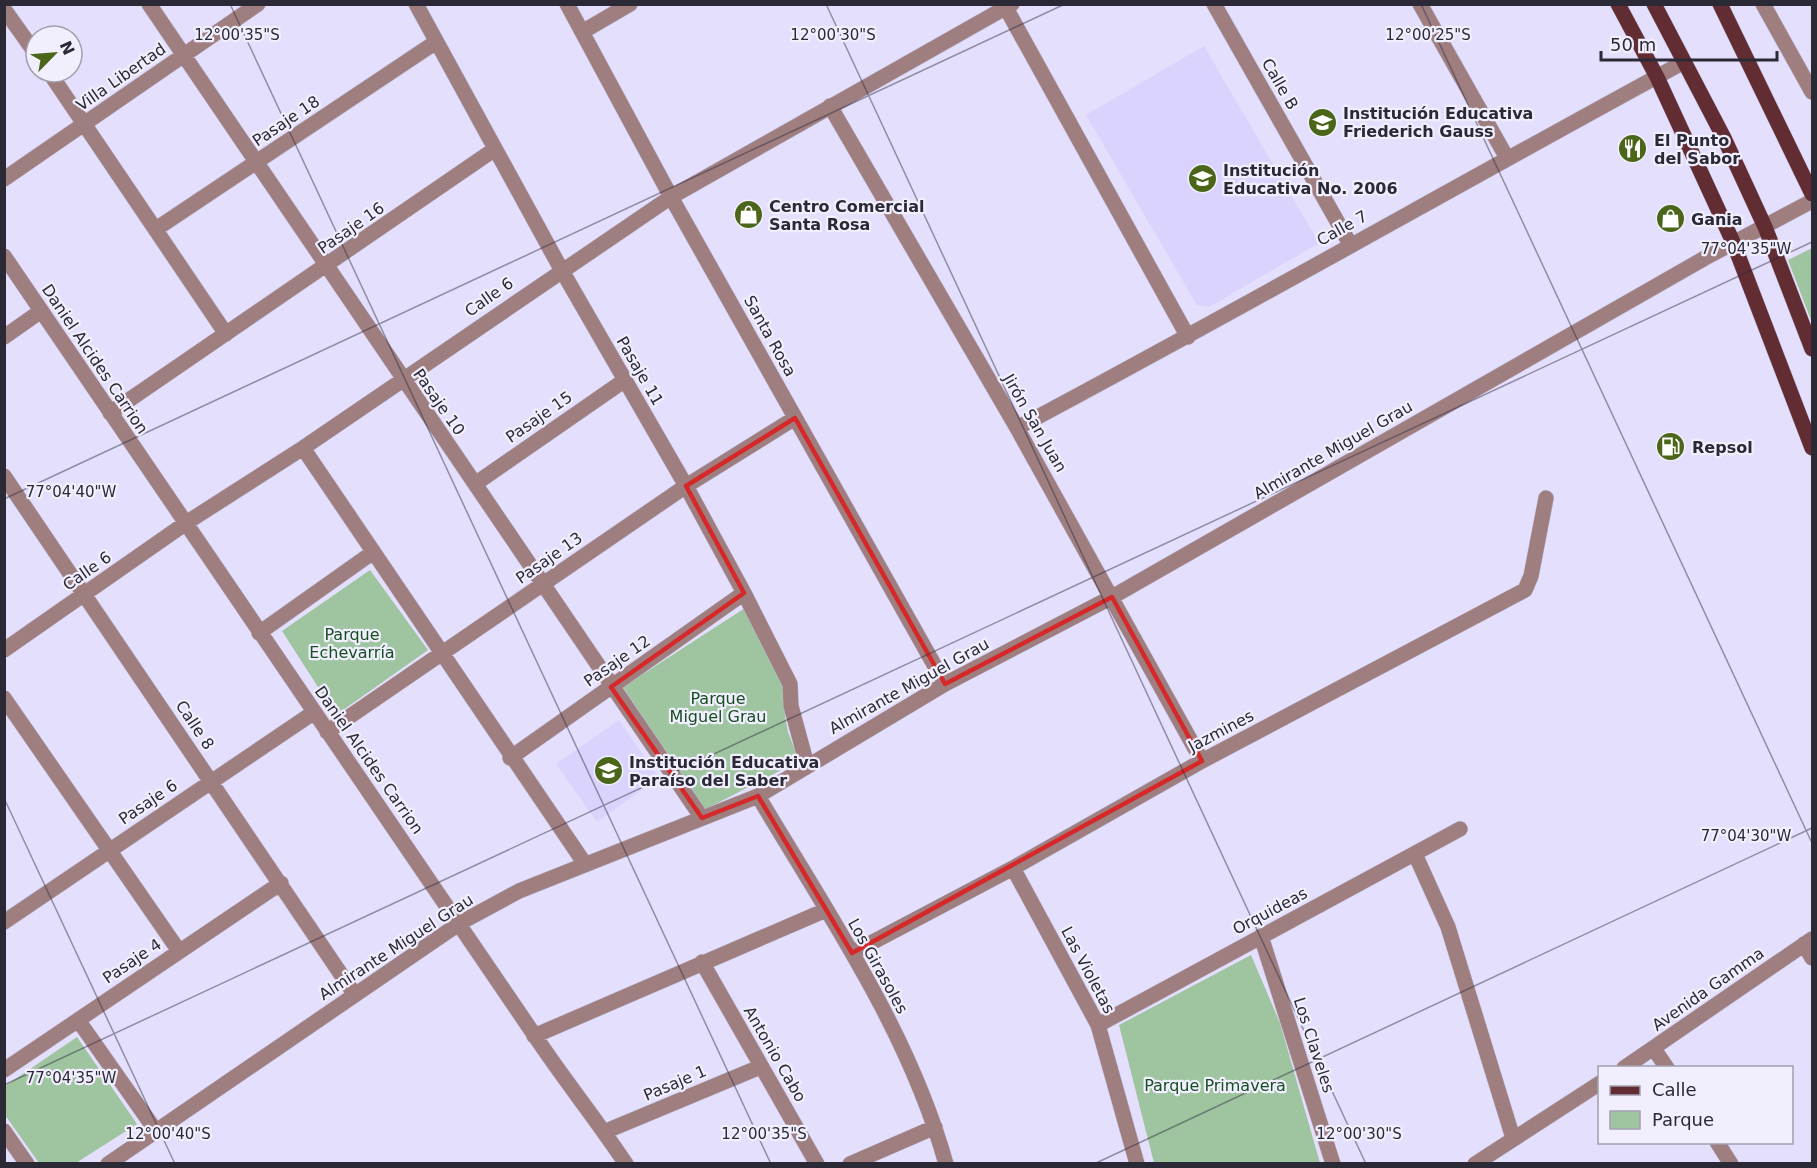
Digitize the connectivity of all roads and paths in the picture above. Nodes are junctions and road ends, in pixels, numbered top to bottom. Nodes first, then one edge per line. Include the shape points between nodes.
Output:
1 (149, 4) edge
2 (258, 4) edge
3 (416, 4) edge
4 (567, 4) edge
5 (630, 4) edge
6 (1214, 4) edge
7 (1420, 4) edge
8 (1618, 4) edge
9 (1654, 4) edge
10 (1720, 4) edge
11 (1763, 4) edge
12 (1009, 6) edge
13 (4, 9) edge
14 (582, 32) junction
15 (24, 37) edge
16 (436, 42) junction
17 (183, 56) junction
18 (1684, 62) junction
19 (1657, 77) junction
20 (57, 84) edge
21 (1812, 92) edge
22 (830, 106) junction
23 (85, 124) junction
24 (495, 149) junction
25 (1507, 158) junction
26 (256, 163) junction
27 (4, 179) edge
28 (1812, 194) edge
29 (671, 197) junction
30 (1812, 201) edge
31 (1765, 227) junction
32 (156, 229) junction
33 (1733, 242) junction
34 (1350, 244) junction
35 (4, 256) edge
36 (327, 266) junction
37 (561, 269) junction
38 (41, 311) junction
39 (226, 334) junction
40 (4, 337) edge
41 (1188, 337) junction
42 (1812, 348) edge
43 (402, 380) junction
44 (625, 380) junction
45 (110, 414) junction
46 (795, 418) junction
47 (1017, 428) junction
48 (303, 448) junction
49 (1812, 448) edge
50 (4, 476) edge
51 (475, 484) junction
52 (686, 486) junction
53 (1546, 498) dead end
54 (186, 523) junction
55 (372, 553) junction
56 (543, 584) junction
57 (744, 593) junction
58 (85, 594) junction
59 (1112, 597) junction
60 (259, 633) junction
61 (4, 650) edge
62 (444, 654) junction
63 (945, 684) junction
64 (611, 687) junction
65 (4, 698) edge
66 (314, 713) junction
67 (327, 732) junction
68 (510, 758) junction
69 (1202, 761) junction
70 (807, 765) junction
71 (212, 780) junction
72 (758, 796) junction
73 (702, 818) junction
74 (1460, 829) dead end
75 (110, 850) junction
76 (1415, 854) junction
77 (585, 864) junction
78 (1013, 868) junction
79 (281, 883) junction
80 (826, 910) junction
81 (6, 919) edge
82 (460, 923) junction
83 (1261, 936) junction
84 (1808, 941) edge
85 (179, 951) junction
86 (852, 953) junction
87 (1812, 958) edge
88 (702, 962) junction
89 (355, 995) junction
90 (78, 1020) junction
91 (1098, 1025) junction
92 (534, 1036) junction
93 (1654, 1049) junction
94 (1627, 1066) edge
95 (1666, 1066) edge
96 (760, 1067) junction
97 (4, 1070) edge
98 (1598, 1084) edge
99 (935, 1126) junction
100 (4, 1131) edge
101 (156, 1131) junction
102 (604, 1132) junction
103 (1513, 1138) junction
104 (1718, 1144) edge
105 (27, 1164) edge
106 (108, 1164) edge
107 (626, 1164) edge
108 (817, 1164) edge
109 (850, 1164) edge
110 (946, 1164) edge
111 (1137, 1164) edge
112 (1333, 1164) edge
113 (1474, 1164) edge
114 (1731, 1164) edge

1 - 17 street, Pasaje 10
2 - 17 street, Villa Libertad
3 - 16 street, Pasaje 11
4 - 14 street, Santa Rosa
5 - 14 street
6 - 34 street, Calle B
7 - 25 street
8 - 19 main road
9 - 18 main road
10 - 28 main road
11 - 21 street
12 - 22 street, Calle 6
12 - 41 street
13 - 15 street
14 - 29 street, Santa Rosa
16 - 24 street, Pasaje 11
16 - 26 street, Pasaje 18
17 - 23 street, Villa Libertad
17 - 26 street, Pasaje 10
18 - 19 street, Calle 7
18 - 31 main road
19 - 25 street, Calle 7
19 - 33 main road
20 - 23 street
22 - 29 street, Calle 6
22 - 47 street, Jirón San Juan
23 - 27 street, Villa Libertad
23 - 32 street
24 - 36 street, Pasaje 16
24 - 37 street, Pasaje 11
25 - 34 street, Calle 7
26 - 32 street, Pasaje 18
26 - 36 street, Pasaje 10
29 - 37 street, Calle 6
29 - 46 street, Santa Rosa
30 - 31 street, Almirante Miguel Grau
31 - 33 street, Almirante Miguel Grau
31 - 42 main road
32 - 39 street
33 - 49 main road
33 - 59 street, Almirante Miguel Grau
34 - 41 street, Calle 7
35 - 38 street, Daniel Alcides Carrion
36 - 39 street, Pasaje 16
36 - 43 street, Pasaje 10
37 - 43 street, Calle 6
37 - 44 street, Pasaje 11
38 - 40 street
38 - 45 street, Daniel Alcides Carrion
39 - 45 street, Pasaje 16
41 - 47 street, Calle 7
43 - 48 street, Calle 6
43 - 51 street, Pasaje 10
44 - 51 street, Pasaje 15
44 - 52 street, Pasaje 11
45 - 54 street, Daniel Alcides Carrion
46 - 52 street, Pasaje 13
46 - 63 street, Santa Rosa
47 - 59 street, Jirón San Juan
48 - 54 street, Calle 6
48 - 55 street
50 - 58 street, Calle 8
51 - 56 street, Pasaje 10
52 - 56 street, Pasaje 13
52 - 57 street, Pasaje 11
53 - 69 street, Jazmines via 1532,576 1525,590
54 - 58 street, Calle 6
54 - 60 street, Daniel Alcides Carrion
55 - 60 street
55 - 62 street
56 - 62 street, Pasaje 13
56 - 64 street, Pasaje 10
57 - 64 street, Pasaje 12
57 - 70 street, Pasaje 11 via 790,684 791,706
58 - 61 street, Calle 6
58 - 71 street, Calle 8
59 - 63 street, Almirante Miguel Grau
59 - 69 street, Jirón San Juan
60 - 66 street, Daniel Alcides Carrion
62 - 67 street, Pasaje 13
62 - 68 street
63 - 70 street, Almirante Miguel Grau
64 - 68 street, Pasaje 12
64 - 73 street, Pasaje 10
65 - 75 street
66 - 67 street, Daniel Alcides Carrion
66 - 71 street, Pasaje 6
67 - 82 street, Daniel Alcides Carrion
68 - 77 street
69 - 78 street, Jazmines
70 - 72 street, Almirante Miguel Grau
71 - 75 street, Pasaje 6
71 - 79 street, Calle 8
72 - 73 street, Almirante Miguel Grau
72 - 80 street, Los Girasoles
73 - 77 street, Almirante Miguel Grau
74 - 76 street, Orquideas
75 - 81 street, Pasaje 6
75 - 85 street
76 - 83 street, Orquideas
76 - 103 street via 1448,927
77 - 82 street, Almirante Miguel Grau via 519,891
78 - 86 street, Jazmines
78 - 91 street, Las Violetas
79 - 85 street, Pasaje 4
79 - 89 street, Calle 8
80 - 86 street, Los Girasoles
80 - 88 street
82 - 89 street, Almirante Miguel Grau
82 - 92 street, Daniel Alcides Carrion
83 - 91 street, Orquideas
83 - 112 street, Los Claveles
84 - 87 street
84 - 93 street, Avenida Gamma
85 - 90 street, Pasaje 4
86 - 99 street, Los Girasoles via 889,1023
88 - 92 street
88 - 96 street, Antonio Cabo
89 - 101 street, Almirante Miguel Grau
90 - 97 street, Pasaje 4
90 - 101 street
91 - 111 street, Las Violetas
92 - 102 street, Daniel Alcides Carrion
93 - 94 street, Avenida Gamma
93 - 95 street
96 - 102 street, Pasaje 1
96 - 108 street, Antonio Cabo
98 - 103 street
99 - 109 street
99 - 110 street, Los Girasoles
100 - 105 street
101 - 106 street, Almirante Miguel Grau
102 - 107 street, Daniel Alcides Carrion
103 - 113 street
104 - 114 street

